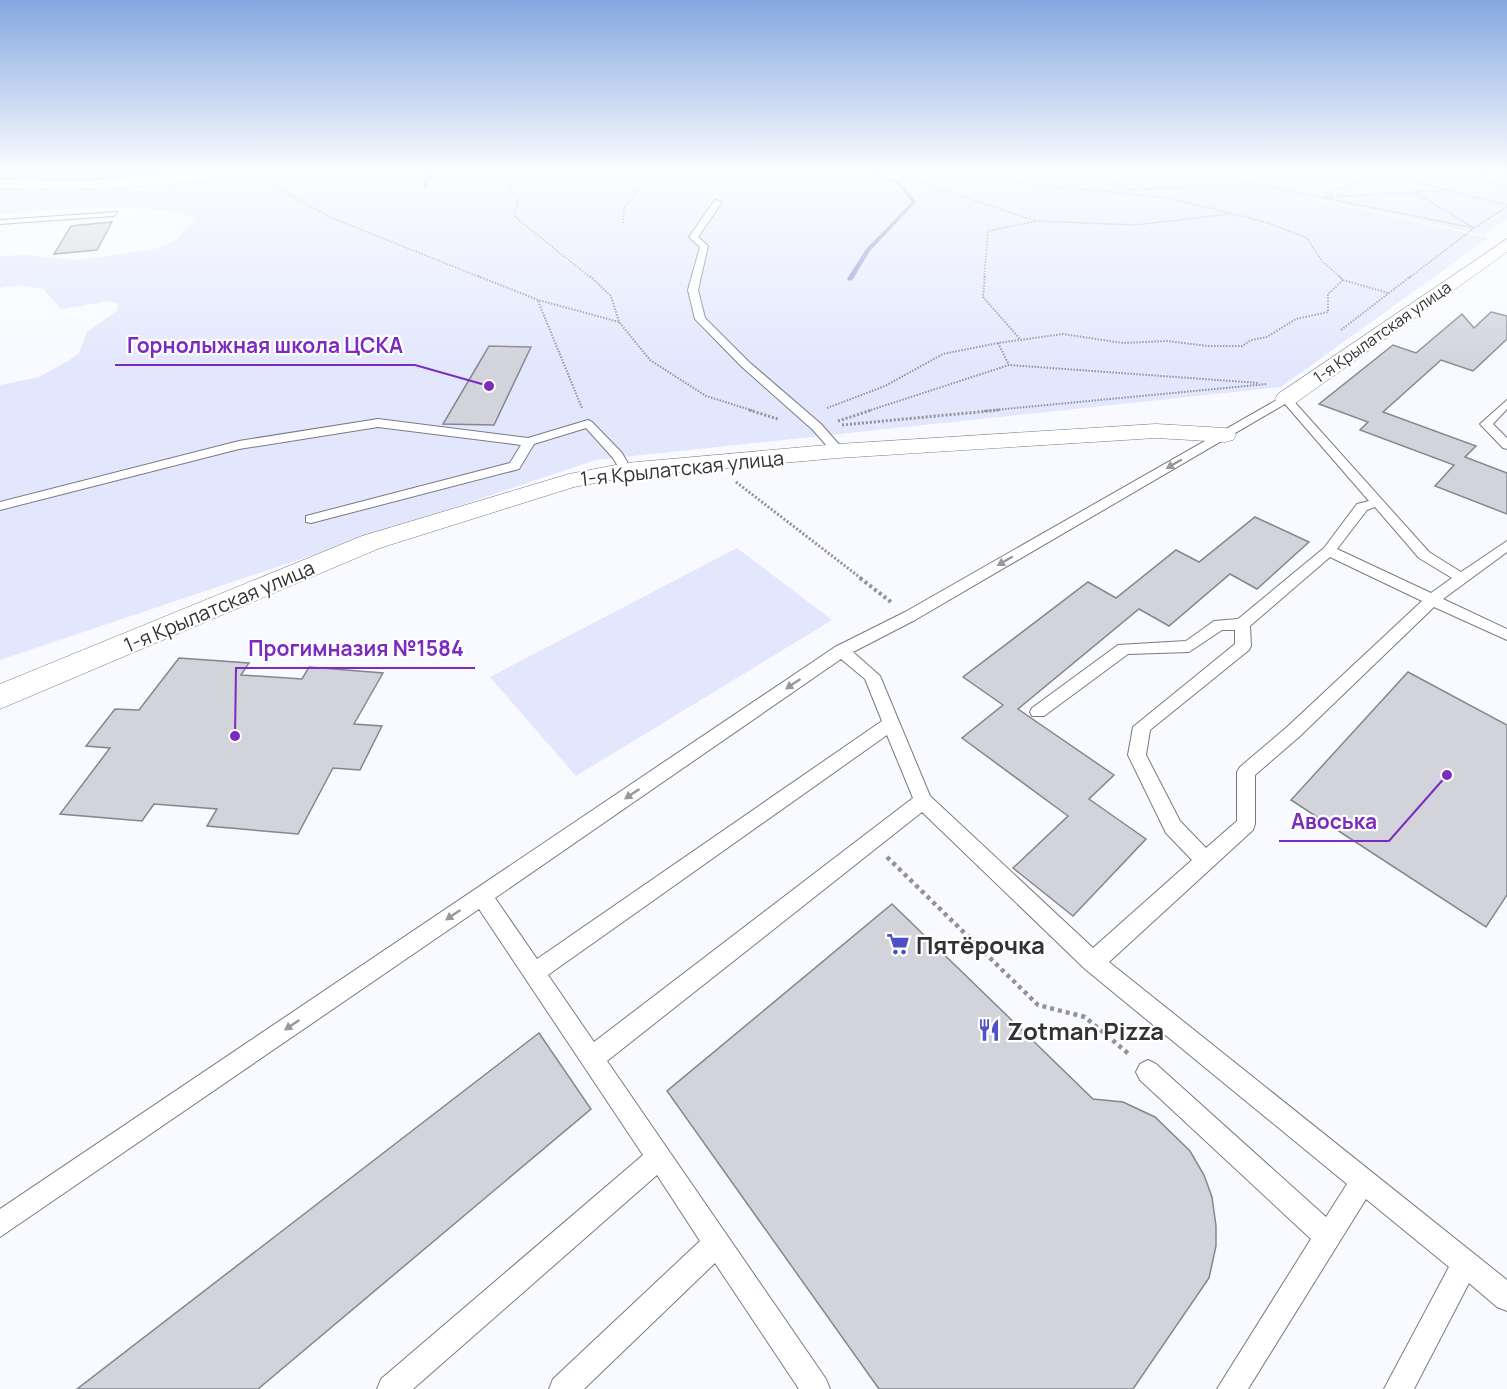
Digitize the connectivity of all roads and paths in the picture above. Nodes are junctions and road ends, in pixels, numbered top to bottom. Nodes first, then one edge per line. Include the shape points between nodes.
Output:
1 (377, 236) edge
2 (539, 236) edge
3 (694, 236) edge
4 (988, 236) edge
5 (1300, 236) edge
6 (1464, 236) edge
7 (1506, 246) edge
8 (1344, 280) junction
9 (1388, 294) junction
10 (538, 300) junction
11 (619, 322) junction
12 (1334, 335) dead end
13 (1020, 340) junction
14 (998, 342) junction
15 (1009, 365) junction
16 (1286, 399) junction
17 (1507, 403) edge
18 (808, 420) junction
19 (588, 424) junction
20 (817, 427) junction
21 (1225, 435) junction
22 (529, 442) junction
23 (1507, 446) edge
24 (838, 452) junction
25 (709, 461) junction
26 (626, 470) junction
27 (1378, 502) junction
28 (0, 506) edge
29 (311, 519) dead end
30 (1507, 545) edge
31 (1329, 551) junction
32 (1463, 579) junction
33 (1432, 600) junction
34 (910, 616) junction
35 (1242, 624) junction
36 (1507, 635) edge
37 (841, 651) junction
38 (0, 698) edge
39 (1038, 712) dead end
40 (891, 723) junction
41 (923, 801) junction
42 (871, 841) junction
43 (1206, 861) junction
44 (482, 896) junction
45 (1093, 962) junction
46 (534, 973) junction
47 (592, 1058) junction
48 (1148, 1072) joint
49 (659, 1156) junction
50 (1364, 1180) junction
51 (0, 1224) edge
52 (1328, 1237) junction
53 (717, 1242) junction
54 (1466, 1262) junction
55 (1507, 1297) edge
56 (391, 1389) edge
57 (563, 1389) edge
58 (816, 1389) edge
59 (1231, 1389) edge
60 (1398, 1389) edge

1 - 10 path
2 - 11 path via 611,296
3 - 18 lane via 704,246 693,290 700,319
4 - 13 path via 983,297
5 - 8 path via 1307,238 1322,261
6 - 9 path
7 - 16 street, 1-я Крылатская улица
8 - 9 path
8 - 13 path via 1328,294 1328,312 1296,319 1267,338 1242,346 1123,342 1063,334
9 - 12 path
10 - 11 path
10 - 19 path
11 - 18 path via 651,360 706,396 773,419
13 - 14 path
14 - 15 path
14 - 20 path via 943,354 885,386 826,409
15 - 20 path
15 - 20 path via 1271,384
16 - 21 lane
16 - 27 lane
17 - 23 lane via 1486,424
18 - 20 lane
19 - 22 lane
19 - 26 lane
20 - 24 lane
21 - 24 street, 1-я Крылатская улица via 1156,431
21 -> 34 lane
22 - 28 lane via 378,423 240,446
22 - 29 lane via 515,466
24 - 25 street, 1-я Крылатская улица
25 - 26 street, 1-я Крылатская улица
25 - 34 path
26 - 38 street, 1-я Крылатская улица via 568,481 371,542
27 - 31 lane via 1362,507
27 - 32 lane via 1424,555
30 - 32 lane
31 - 33 lane
31 - 35 lane
32 - 33 lane
33 - 36 lane
33 - 43 lane via 1246,772 1246,824
34 - 37 lane
35 - 39 lane via 1219,625 1189,646 1124,649
35 - 43 lane via 1243,646 1142,727 1137,755 1173,827
37 - 40 lane via 872,676
37 -> 44 lane
40 - 41 lane
40 - 46 lane
41 - 42 lane
41 - 45 lane
42 - 47 lane
42 - 48 path via 1038,1005 1053,1012 1086,1017
43 - 45 lane
44 - 46 lane
44 -> 51 lane
45 - 50 lane
46 - 47 lane
47 - 49 lane
48 - 52 lane
49 - 53 lane
49 - 56 lane
50 - 52 lane
50 - 54 lane
52 - 59 lane
53 - 57 lane
53 - 58 lane
54 - 55 lane
54 - 60 lane

